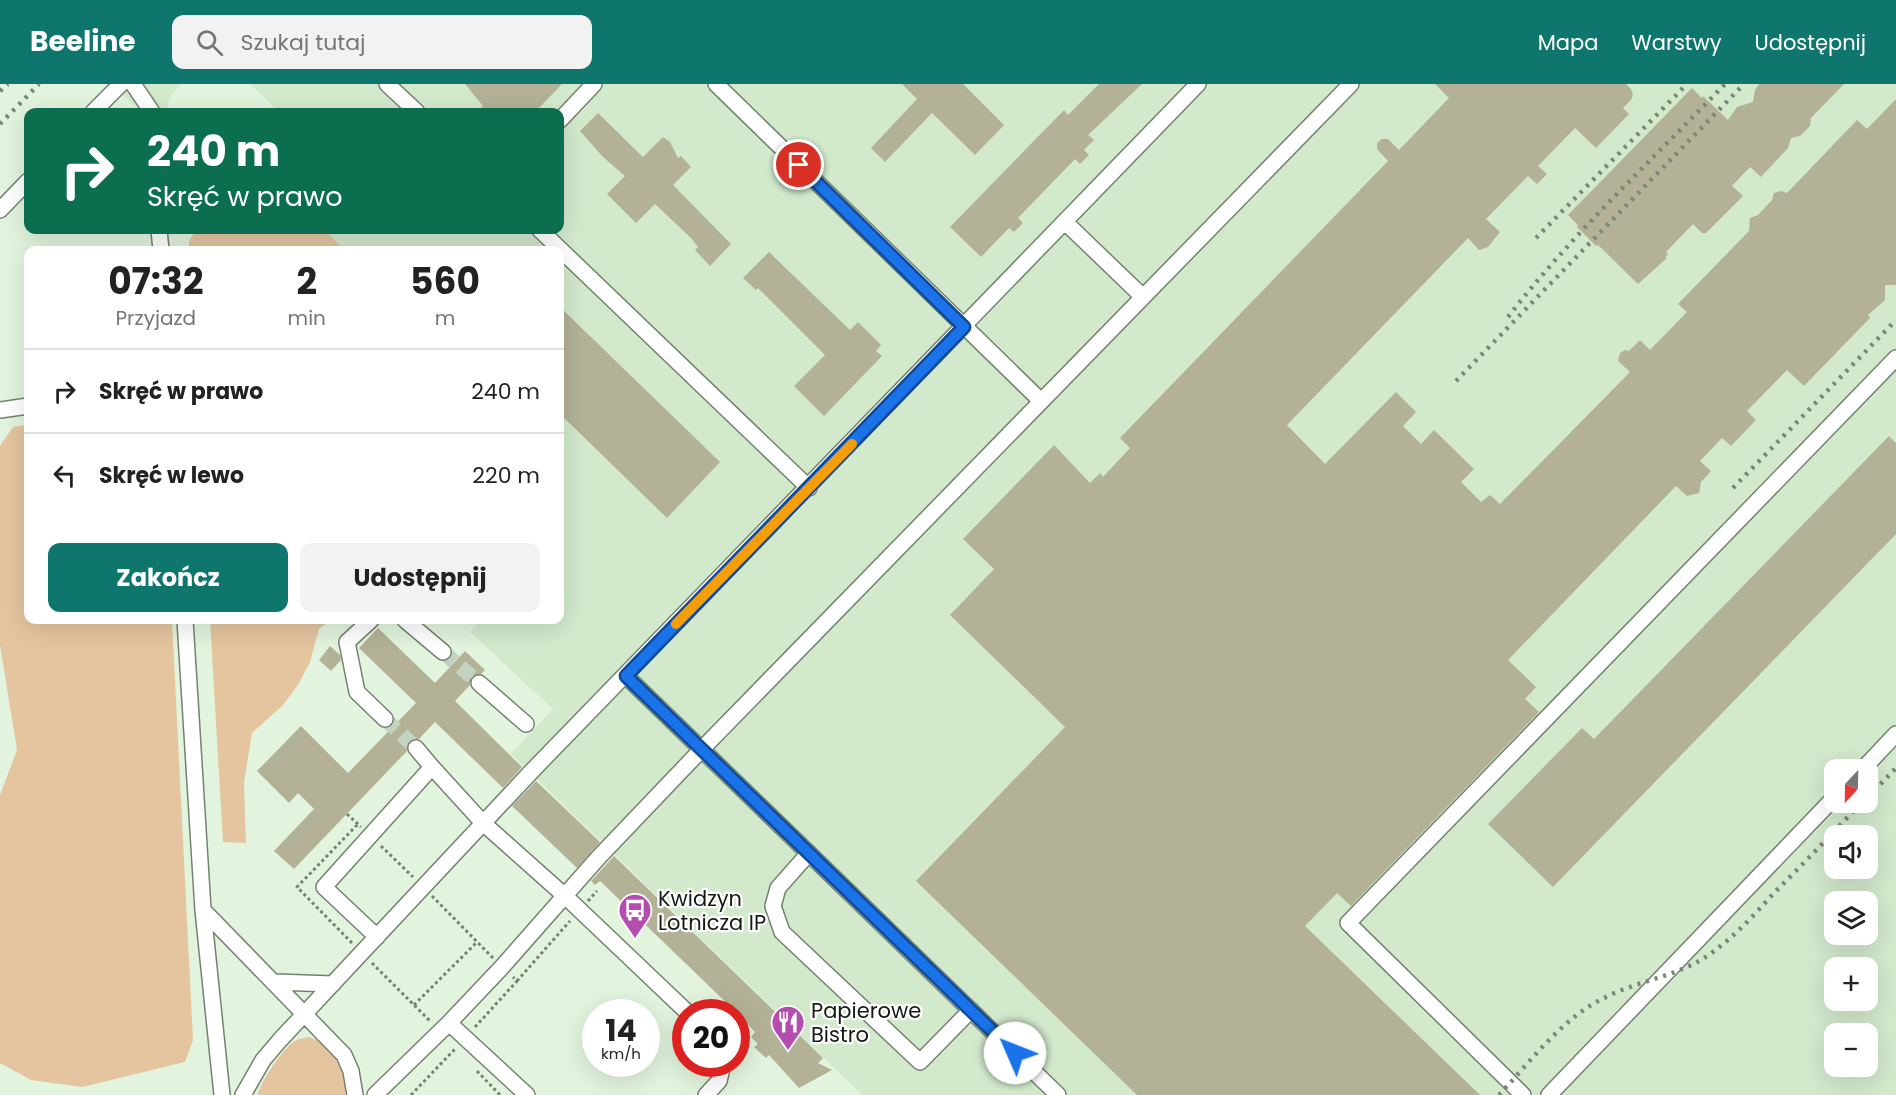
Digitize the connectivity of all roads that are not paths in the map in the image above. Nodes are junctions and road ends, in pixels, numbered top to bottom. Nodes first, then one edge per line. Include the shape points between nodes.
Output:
1 (121, 84) edge
2 (133, 84) edge
3 (387, 84) edge
4 (594, 84) edge
5 (716, 84) edge
6 (1198, 84) edge
7 (1351, 84) edge
8 (97, 108) edge
9 (149, 108) edge
10 (413, 108) edge
11 (564, 116) edge
12 (24, 185) edge
13 (0, 210) edge
14 (1065, 222) junction
15 (544, 234) edge
16 (557, 246) edge
17 (564, 253) edge
18 (1143, 297) junction
19 (964, 327) junction
20 (1896, 358) edge
21 (1041, 401) junction
22 (24, 407) edge
23 (0, 410) edge
24 (809, 488) junction
25 (185, 624) edge
26 (367, 624) edge
27 (410, 624) edge
28 (443, 652) tunnel mouth
29 (626, 676) junction
30 (479, 683) tunnel mouth
31 (385, 719) tunnel mouth
32 (526, 724) dead end
33 (1896, 734) edge
34 (416, 748) tunnel mouth
35 (701, 750) junction
36 (1872, 759) edge
37 (432, 767) junction
38 (1824, 808) edge
39 (483, 823) junction
40 (809, 853) junction
41 (565, 896) junction
42 (203, 910) junction
43 (377, 937) junction
44 (275, 982) junction
45 (333, 984) junction
46 (673, 999) edge
47 (971, 1010) junction
48 (305, 1014) junction
49 (445, 1027) junction
50 (719, 1077) edge
51 (222, 1095) edge
52 (243, 1095) edge
53 (355, 1095) edge
54 (375, 1095) edge
55 (527, 1095) edge
56 (706, 1095) edge
57 (1058, 1095) edge
58 (1523, 1095) edge
59 (1549, 1095) edge

1 - 8 lane
2 - 9 lane
3 - 10 lane
4 - 11 lane
5 - 19 lane
6 - 14 lane
7 - 18 lane
12 - 13 lane
14 - 18 lane
14 - 19 lane
15 - 16 lane
17 - 24 lane
18 - 21 lane
19 - 21 lane
19 - 24 lane
20 - 58 lane via 1348,923
21 - 35 lane
22 - 23 lane
24 - 29 lane
25 - 42 lane
26 - 31 lane via 347,642 357,692
27 - 28 lane
29 - 35 lane
29 - 39 lane
30 - 32 lane
33 - 36 lane
34 - 37 lane
35 - 40 lane
35 - 41 lane
37 - 39 lane
37 - 43 lane via 324,887
38 - 59 lane
39 - 41 lane
39 - 43 lane
40 - 47 lane
40 - 47 lane via 778,888 773,906 782,932 920,1062
41 - 46 lane
41 - 49 lane
42 - 44 lane
42 - 51 lane
43 - 45 lane
44 - 45 lane
44 - 48 lane
45 - 48 lane
47 - 57 lane
48 - 52 lane via 263,1060
48 - 53 lane via 344,1055
49 - 54 lane
49 - 55 lane via 465,1037
50 - 56 lane

